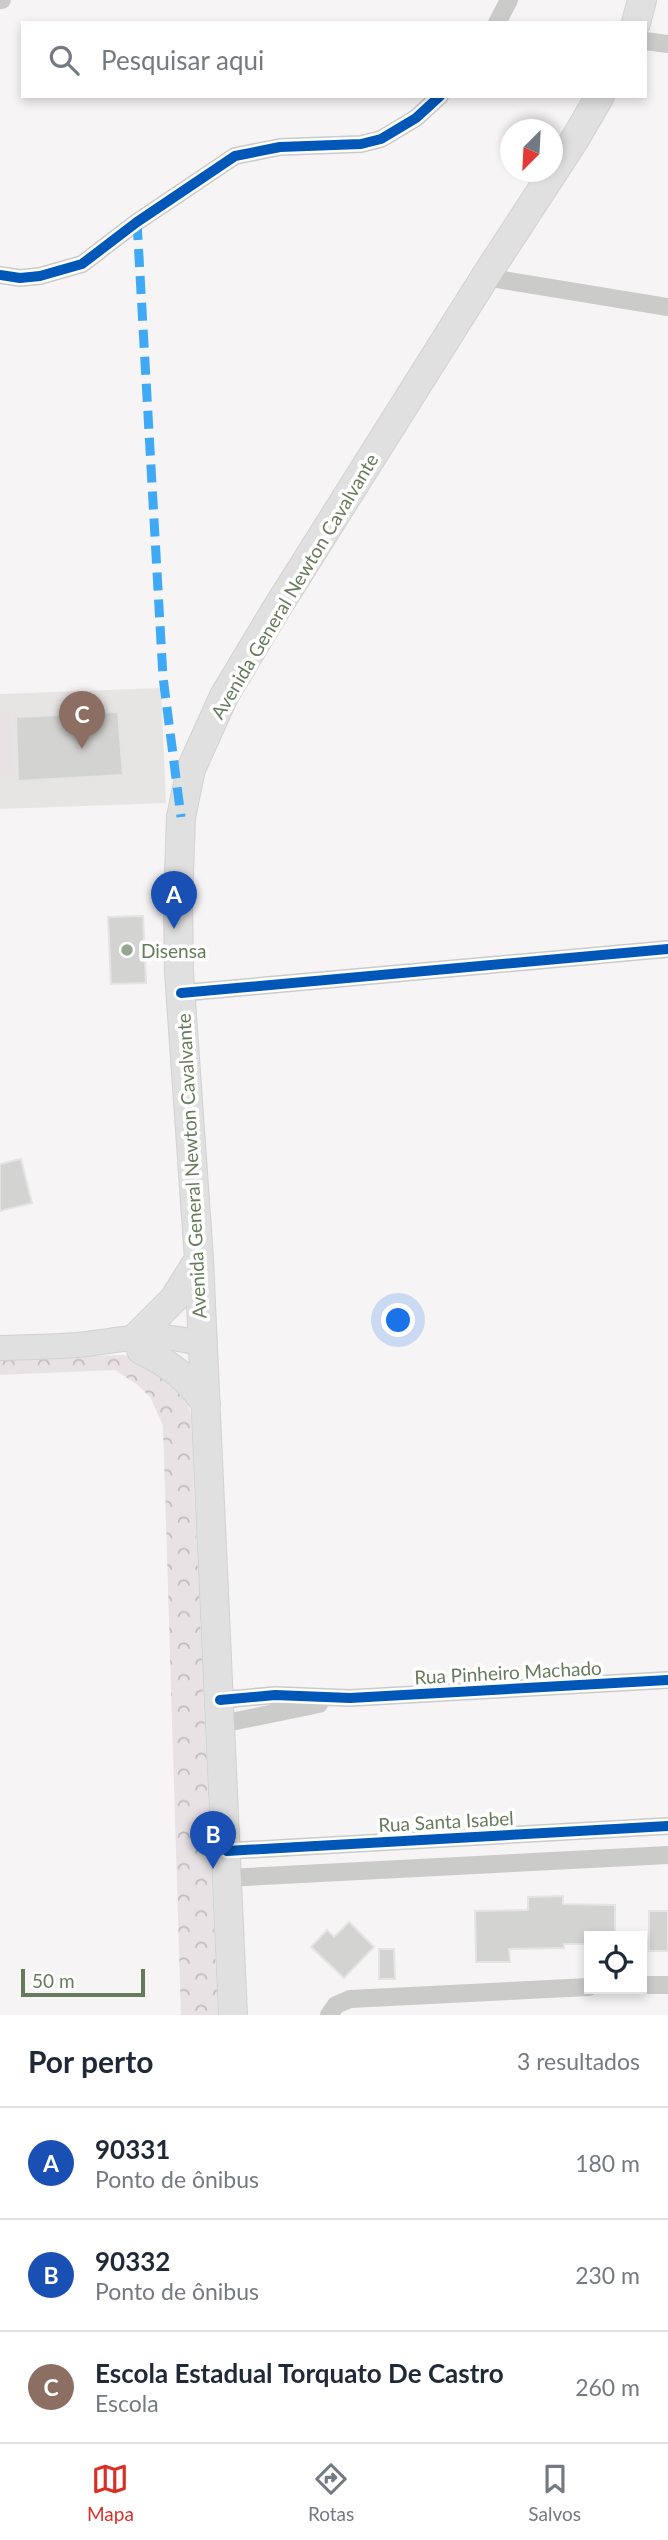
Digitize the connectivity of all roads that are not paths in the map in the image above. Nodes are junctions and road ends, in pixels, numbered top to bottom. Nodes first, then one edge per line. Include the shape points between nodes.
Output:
1 (509, 0) edge
2 (642, 0) edge
3 (498, 21) edge
4 (637, 21) edge
5 (647, 41) edge
6 (668, 44) edge
7 (438, 98) edge
8 (599, 98) edge
9 (0, 275) edge
10 (485, 277) junction
11 (668, 307) edge
12 (668, 949) edge
13 (181, 993) junction
14 (199, 1259) junction
15 (139, 1343) junction
16 (201, 1344) junction
17 (0, 1348) edge
18 (206, 1404) junction
19 (668, 1681) edge
20 (221, 1712) junction
21 (668, 1826) edge
22 (227, 1851) junction
23 (668, 1855) edge
24 (227, 1878) junction
25 (647, 1985) edge
26 (668, 1985) edge
27 (584, 1987) edge
28 (233, 2015) edge
29 (329, 2015) edge

1 - 3 street
2 - 4 main road
5 - 6 street
7 - 9 street via 381,139 360,144 280,146 234,156 82,264 40,276
8 - 10 main road, Avenida General Newton Cavalvante
10 - 11 street
10 - 13 main road, Avenida General Newton Cavalvante via 275,611 205,735 191,769 181,817
12 - 13 street
13 - 14 main road, Avenida General Newton Cavalvante
14 - 15 main road
14 - 16 main road, Avenida General Newton Cavalvante
15 - 16 main road via 177,1337
15 - 17 main road
15 - 18 main road via 186,1378
16 - 18 main road, Avenida General Newton Cavalvante
18 - 20 main road, Avenida General Newton Cavalvante
19 - 20 street, Rua Pinheiro Machado via 350,1698 275,1695
20 - 22 main road, Avenida General Newton Cavalvante
21 - 22 street, Rua Santa Isabel
22 - 24 main road, Avenida General Newton Cavalvante
23 - 24 street
24 - 28 main road, Avenida General Newton Cavalvante
25 - 26 street
27 - 29 street via 350,1999 336,2005

